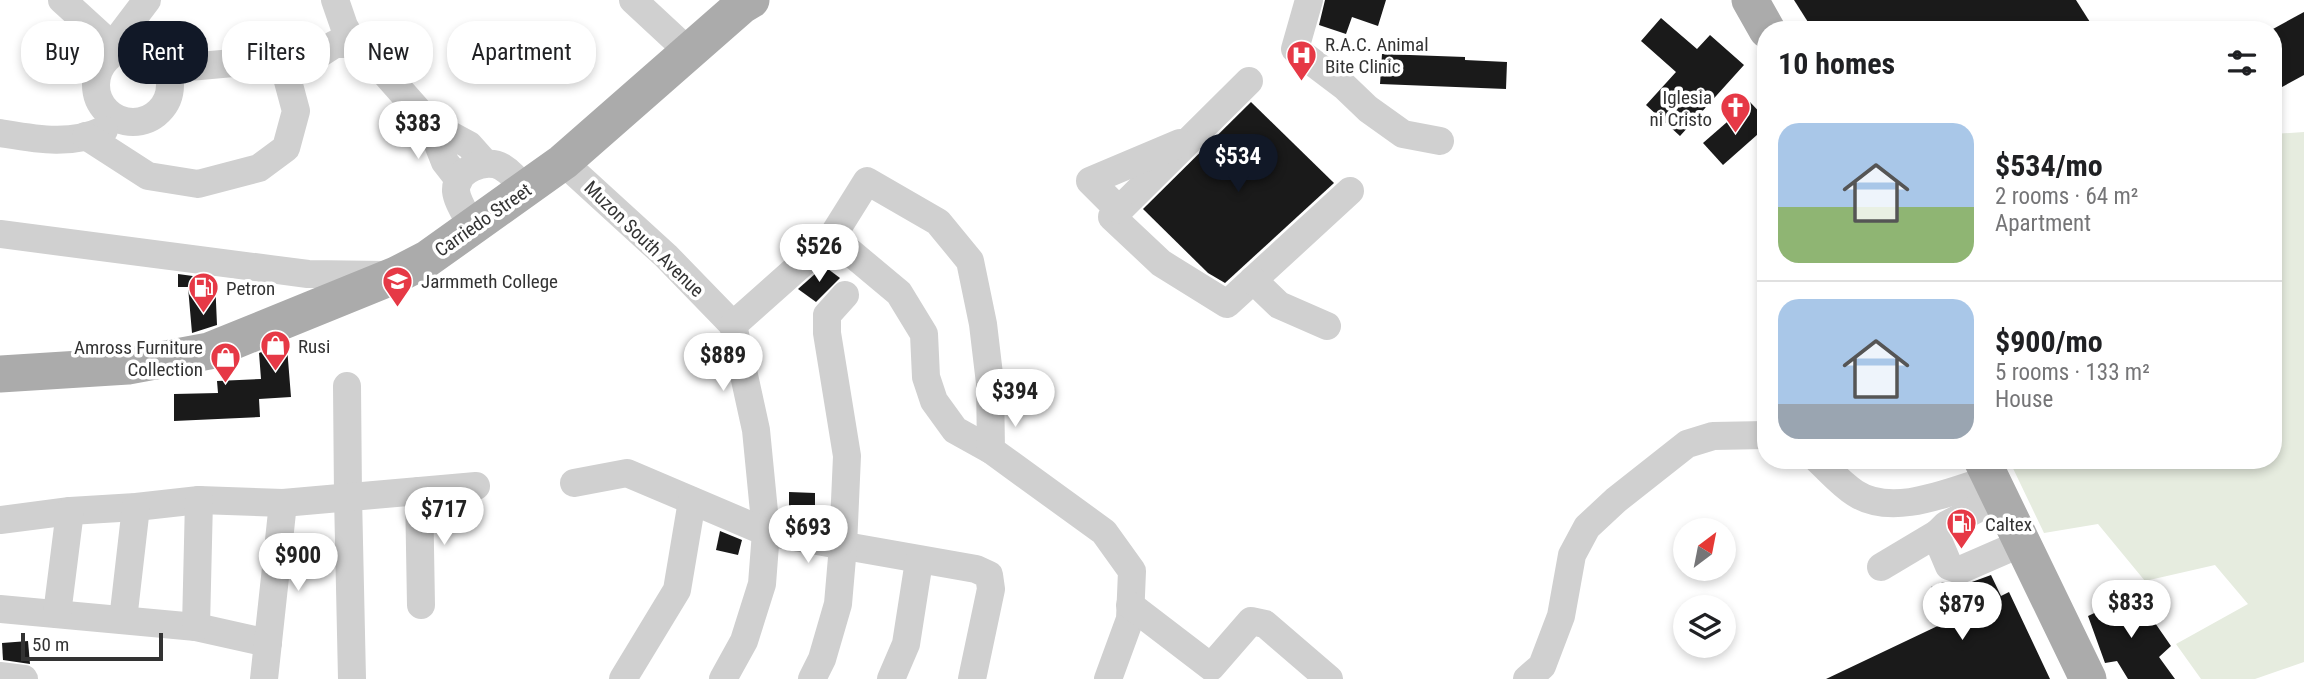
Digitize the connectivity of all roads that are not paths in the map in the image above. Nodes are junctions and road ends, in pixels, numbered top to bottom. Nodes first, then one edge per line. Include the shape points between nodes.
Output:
1 (147, 0) edge
2 (335, 0) edge
3 (633, 0) edge
4 (751, 0) edge
5 (1309, 0) edge
6 (1750, 0) edge
7 (74, 1) edge
8 (1762, 21) edge
9 (344, 26) edge
10 (116, 48) junction
11 (689, 52) junction
12 (1249, 81) dead end
13 (170, 84) edge
14 (289, 84) edge
15 (395, 84) edge
16 (122, 121) junction
17 (430, 124) junction
18 (0, 134) edge
19 (86, 136) junction
20 (1192, 138) junction
21 (1440, 141) dead end
22 (563, 162) junction
23 (485, 163) junction
24 (459, 180) junction
25 (524, 191) junction
26 (1350, 191) dead end
27 (1119, 210) junction
28 (472, 226) junction
29 (0, 234) edge
30 (832, 237) junction
31 (396, 275) junction
32 (1253, 280) junction
33 (845, 295) dead end
34 (733, 325) junction
35 (1327, 326) dead end
36 (0, 374) edge
37 (347, 386) dead end
38 (1757, 436) edge
39 (991, 450) junction
40 (1828, 469) edge
41 (1991, 479) edge
42 (574, 483) dead end
43 (476, 486) dead end
44 (419, 491) junction
45 (348, 496) junction
46 (199, 500) junction
47 (692, 501) junction
48 (283, 503) junction
49 (136, 507) junction
50 (70, 511) junction
51 (0, 520) edge
52 (766, 532) junction
53 (1938, 533) junction
54 (2022, 543) junction
55 (843, 546) junction
56 (919, 561) junction
57 (1881, 567) dead end
58 (421, 605) dead end
59 (1130, 605) junction
60 (0, 609) edge
61 (57, 614) junction
62 (123, 620) junction
63 (196, 627) junction
64 (268, 643) junction
65 (1207, 673) edge
66 (1312, 674) edge
67 (0, 676) edge
68 (24, 679) edge
69 (264, 679) edge
70 (352, 679) edge
71 (623, 679) edge
72 (723, 679) edge
73 (812, 679) edge
74 (891, 679) edge
75 (972, 679) edge
76 (1108, 679) edge
77 (1527, 679) edge
78 (2088, 679) edge

1 - 10 street
2 - 9 street
3 - 11 street
4 - 11 main road, Carriedo Street
5 - 21 street via 1295,50 1403,134
6 - 8 main road
7 - 10 street
10 - 16 street via 100,68 97,93 102,105
11 - 22 main road, Carriedo Street
12 - 20 street
13 - 16 street via 165,105 157,114 146,120
14 - 19 street via 296,111 286,148 259,169 198,184 148,176
15 - 17 street
16 - 19 street
17 - 23 street via 469,145
17 - 24 street via 444,162
18 - 19 street via 52,142
20 - 27 street
20 - 27 street via 1090,181
22 - 25 main road, Carriedo Street
22 - 34 street, Muzon South Avenue
23 - 24 street via 474,166
23 - 25 street via 500,166
24 - 28 street via 456,191
25 - 28 main road, Carriedo Street
26 - 32 street
27 - 32 street via 1112,217 1161,263 1227,304
28 - 31 main road, Carriedo Street
29 - 31 street via 308,274
30 - 34 street
30 - 39 street via 899,293 924,334 926,377 934,401 955,430
30 - 39 street via 867,181 938,222 970,261 990,383
31 - 36 main road, Carriedo Street via 209,351 128,366
32 - 35 street via 1279,305
33 - 55 street via 827,315 846,456
34 - 52 street via 756,430
37 - 45 street
38 - 77 street via 1713,436 1687,444 1587,527 1572,555 1561,616 1542,666
39 - 59 street via 1104,532 1132,571
40 - 41 street via 1855,494 1883,504 1914,502
41 - 53 street
41 - 54 main road
42 - 47 street via 627,472
43 - 44 street
44 - 45 street
44 - 58 street
45 - 48 street
45 - 70 street
46 - 48 street
46 - 49 street
46 - 63 street
47 - 52 street
47 - 71 street via 677,590
48 - 64 street
49 - 50 street
49 - 62 street
50 - 51 street
50 - 61 street
52 - 55 street
52 - 72 street via 762,584 744,641
53 - 54 street via 1949,566 1960,570
53 - 57 street
54 - 78 main road
55 - 56 street
55 - 73 street via 838,604
56 - 74 street via 906,644
56 - 75 street via 989,575 991,589
59 - 65 street
59 - 76 street via 1130,619
60 - 61 street
61 - 62 street
62 - 63 street
63 - 64 street
64 - 69 street
65 - 66 street via 1251,621 1265,624
67 - 68 street

